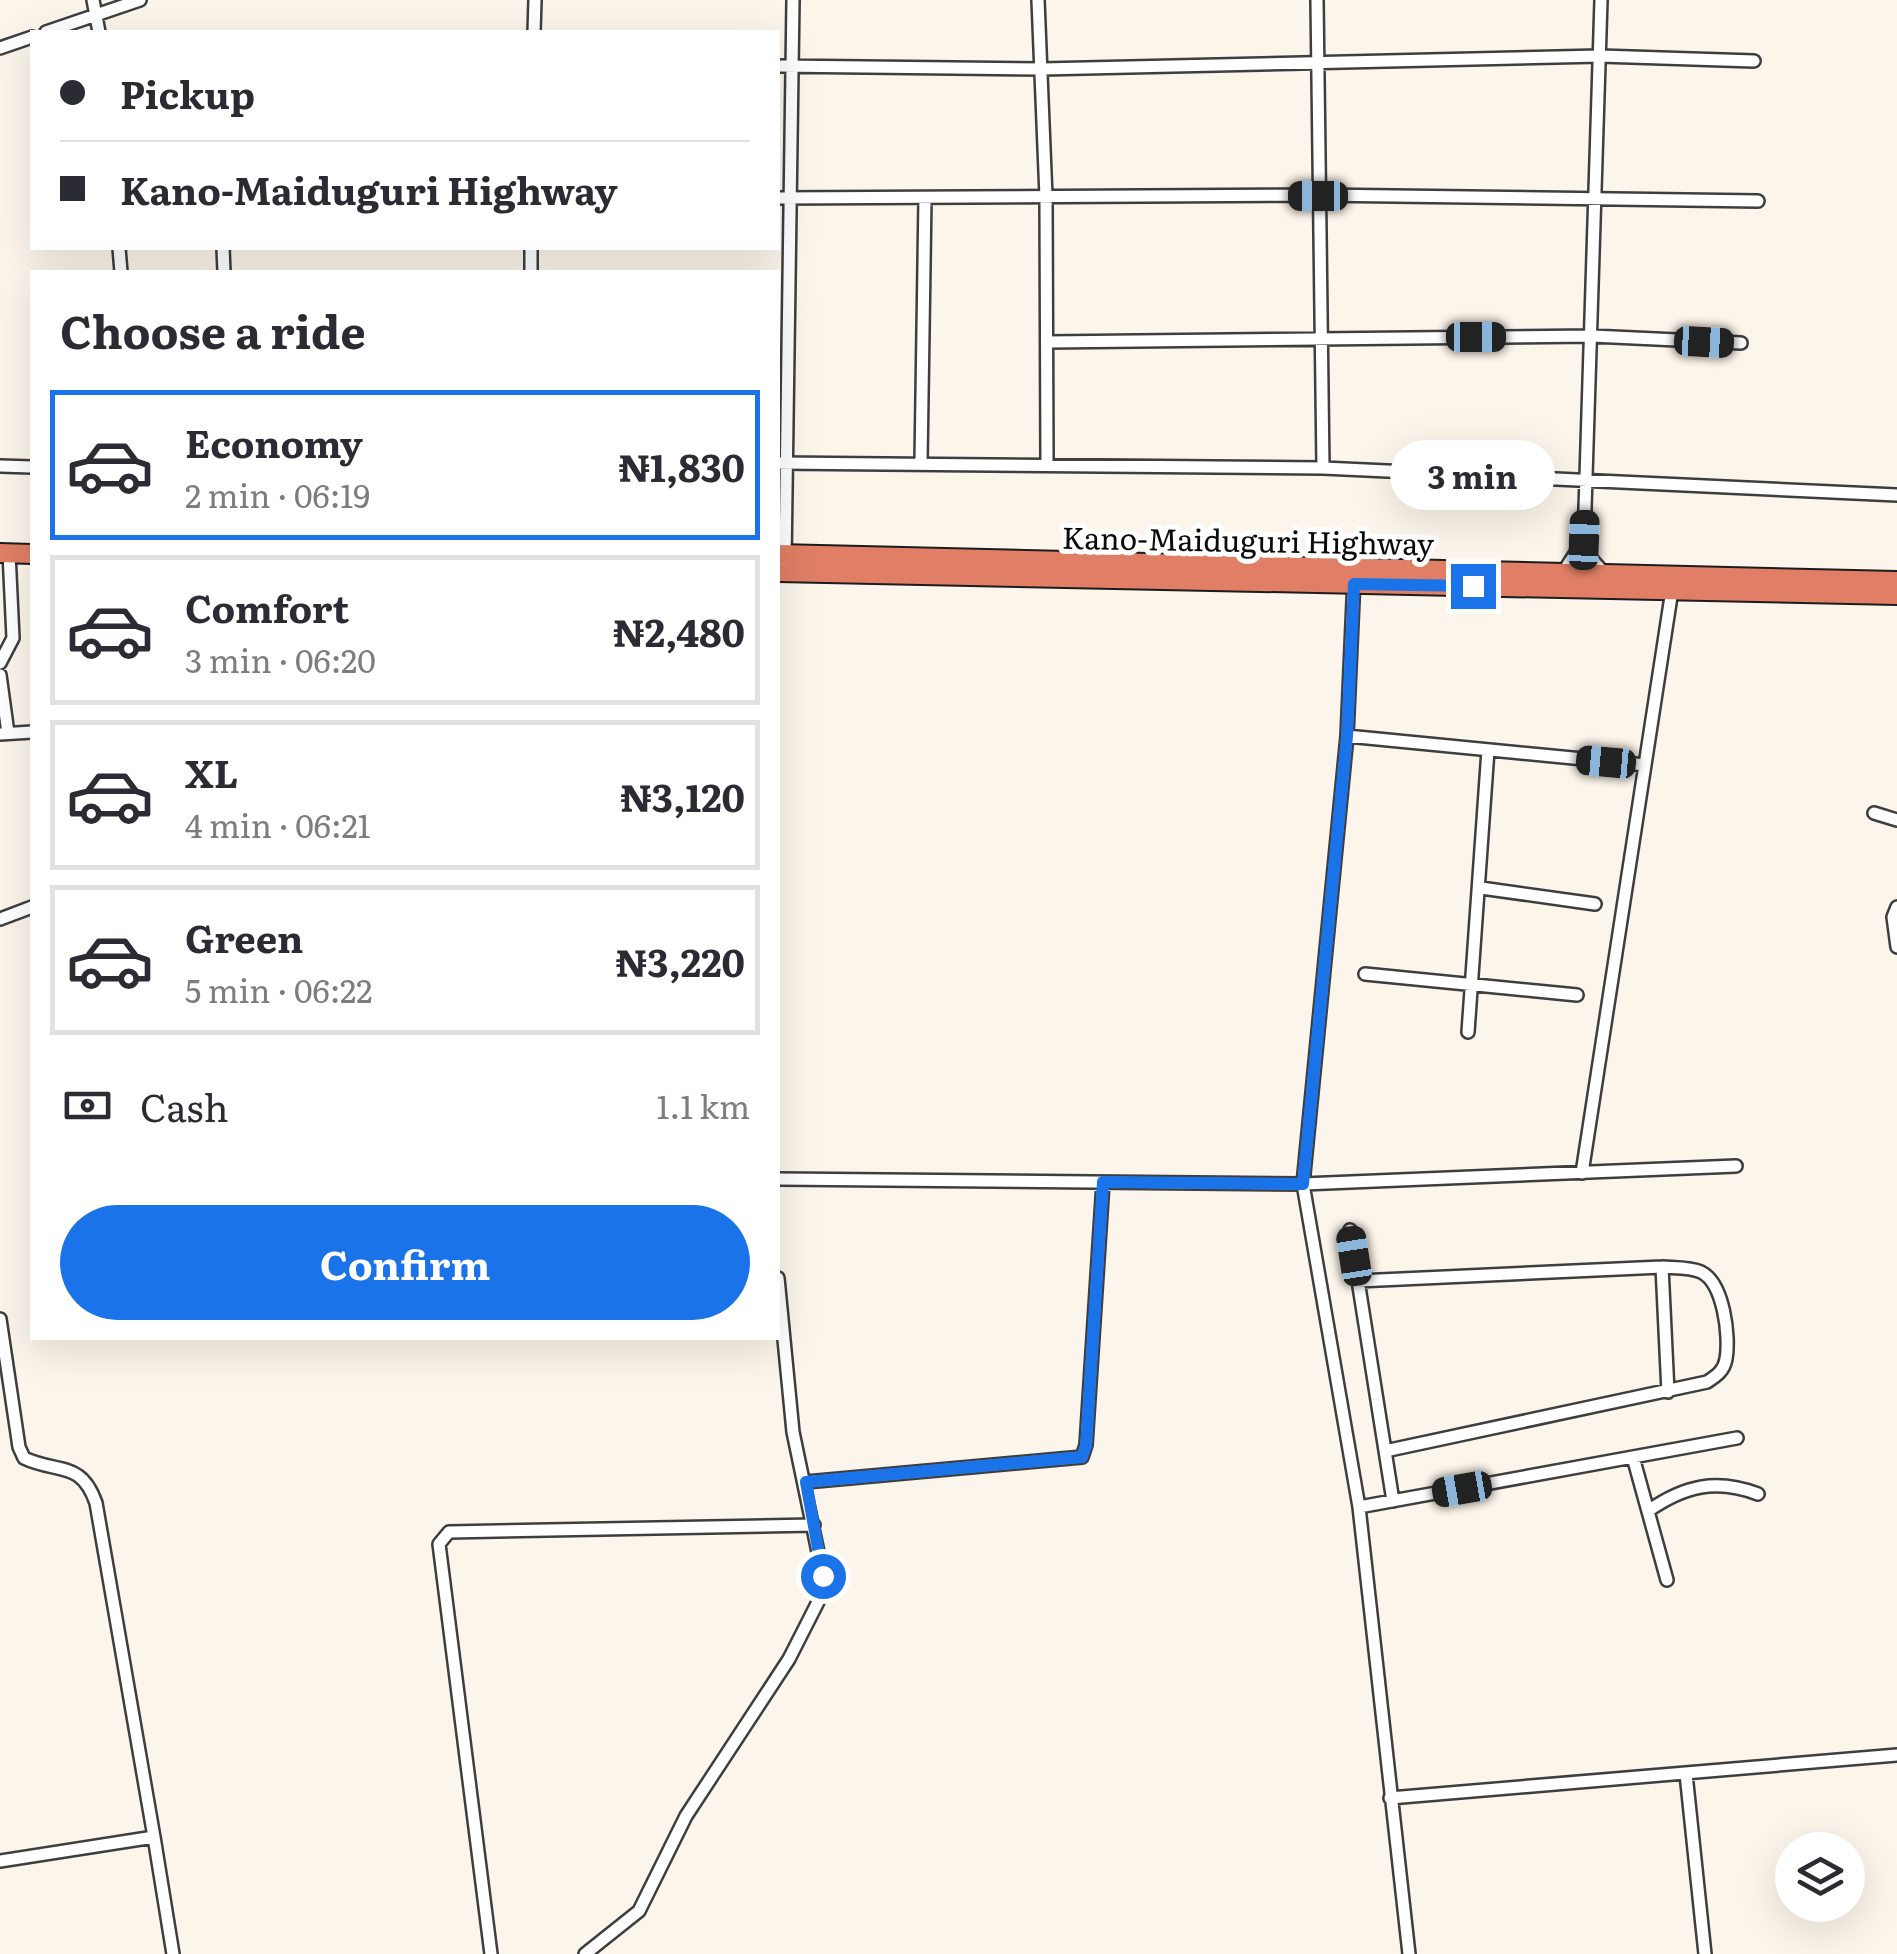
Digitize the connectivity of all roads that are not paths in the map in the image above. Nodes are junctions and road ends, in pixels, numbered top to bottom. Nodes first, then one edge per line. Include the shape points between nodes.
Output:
1 (93, 0) edge
2 (140, 0) edge
3 (535, 0) edge
4 (793, 0) edge
5 (1038, 0) edge
6 (1317, 0) edge
7 (1600, 0) edge
8 (97, 16) junction
9 (52, 30) edge
10 (99, 30) edge
11 (534, 30) edge
12 (30, 38) edge
13 (0, 48) edge
14 (1600, 56) junction
15 (1754, 61) dead end
16 (1318, 62) junction
17 (780, 66) edge
18 (792, 66) junction
19 (1042, 69) junction
20 (1318, 196) junction
21 (1597, 196) junction
22 (1046, 197) junction
23 (780, 198) edge
24 (792, 198) junction
25 (925, 198) junction
26 (1758, 202) dead end
27 (1592, 336) junction
28 (783, 338) edge
29 (1322, 339) junction
30 (1048, 342) junction
31 (1742, 344) dead end
32 (921, 462) junction
33 (1048, 462) junction
34 (782, 463) edge
35 (0, 466) edge
36 (30, 467) edge
37 (1323, 468) junction
38 (1586, 477) junction
39 (1897, 495) edge
40 (1584, 540) junction
41 (30, 542) edge
42 (3, 549) edge
43 (30, 554) edge
44 (781, 563) edge
45 (1560, 574) junction
46 (1607, 576) junction
47 (1354, 577) junction
48 (1897, 581) edge
49 (1672, 590) junction
50 (1897, 595) edge
51 (0, 663) edge
52 (0, 675) edge
53 (30, 732) edge
54 (4, 734) edge
55 (1347, 736) junction
56 (1488, 750) junction
57 (1645, 765) junction
58 (1874, 813) dead end
59 (1897, 820) edge
60 (1480, 888) junction
61 (1595, 904) dead end
62 (1897, 907) edge
63 (30, 908) edge
64 (0, 919) edge
65 (1897, 947) edge
66 (1364, 974) dead end
67 (1472, 985) junction
68 (1577, 995) dead end
69 (1468, 1032) dead end
70 (1736, 1166) dead end
71 (1582, 1173) junction
72 (780, 1179) edge
73 (1103, 1182) junction
74 (1303, 1184) junction
75 (1350, 1230) dead end
76 (1662, 1267) junction
77 (1358, 1281) junction
78 (780, 1309) edge
79 (0, 1319) edge
80 (1668, 1392) junction
81 (1738, 1438) dead end
82 (1385, 1451) junction
83 (1633, 1458) junction
84 (806, 1482) junction
85 (1758, 1494) dead end
86 (1393, 1501) junction
87 (1359, 1507) junction
88 (1648, 1511) junction
89 (814, 1525) junction
90 (1667, 1580) dead end
91 (1897, 1755) edge
92 (1686, 1774) junction
93 (1390, 1798) junction
94 (154, 1837) junction
95 (0, 1861) edge
96 (173, 1954) edge
97 (492, 1954) edge
98 (585, 1954) edge
99 (1410, 1954) edge
100 (1705, 1954) edge

1 - 8 street
2 - 8 street
3 - 11 street
4 - 18 street
5 - 19 street
6 - 16 street
7 - 14 street
8 - 9 street
8 - 10 street
12 - 13 street
14 - 15 street
14 - 16 street
14 - 21 street
16 - 19 street
16 - 20 street
17 - 18 street
18 - 19 street
18 - 24 street
19 - 22 street
20 - 21 street
20 - 22 street
20 - 29 street
21 - 26 street
21 - 27 street
22 - 25 street
22 - 30 street
23 - 24 street
24 - 25 street
24 - 28 street
25 - 32 street
27 - 29 street
27 - 31 street
27 - 38 street
28 - 34 street
29 - 30 street
29 - 37 street
30 - 33 street
32 - 33 street
32 - 34 street
33 - 37 street
34 - 44 street
35 - 36 street
37 - 38 street
38 - 39 street
38 - 40 street
40 - 45 street
40 - 46 street
41 - 42 highway
42 - 43 highway
42 - 51 street via 14,638
44 - 47 highway, Kano-Maiduguri Highway
45 - 46 highway, Kano-Maiduguri Highway
45 - 47 highway, Kano-Maiduguri Highway
46 - 48 highway, Kano-Maiduguri Highway
47 - 49 highway, Kano-Maiduguri Highway
47 - 55 street
49 - 50 highway, Kano-Maiduguri Highway
49 - 57 street
52 - 54 street
53 - 54 street
55 - 56 street
55 - 74 street
56 - 57 street
56 - 60 street
57 - 71 street
58 - 59 street
60 - 61 street
60 - 67 street
62 - 65 street
63 - 64 street
66 - 67 street
67 - 68 street
67 - 69 street
70 - 71 street
71 - 74 street
72 - 73 street
73 - 74 street
73 - 84 street via 1082,1457
74 - 87 street
75 - 77 street
76 - 77 street
76 - 80 street
76 - 80 street via 1701,1272 1712,1281 1726,1343 1720,1373
77 - 82 street
78 - 84 street via 784,1370
79 - 94 street via 24,1458 76,1473 96,1504
80 - 82 street
81 - 83 street
82 - 86 street
83 - 86 street
83 - 88 street
84 - 89 street
85 - 88 street via 1739,1486 1699,1486
86 - 87 street
87 - 93 street
88 - 90 street
89 - 97 street via 449,1532 439,1544
89 - 98 street via 823,1576 812,1616 672,1840 639,1910
91 - 92 street
92 - 93 street
92 - 100 street
93 - 99 street
94 - 95 street
94 - 96 street

